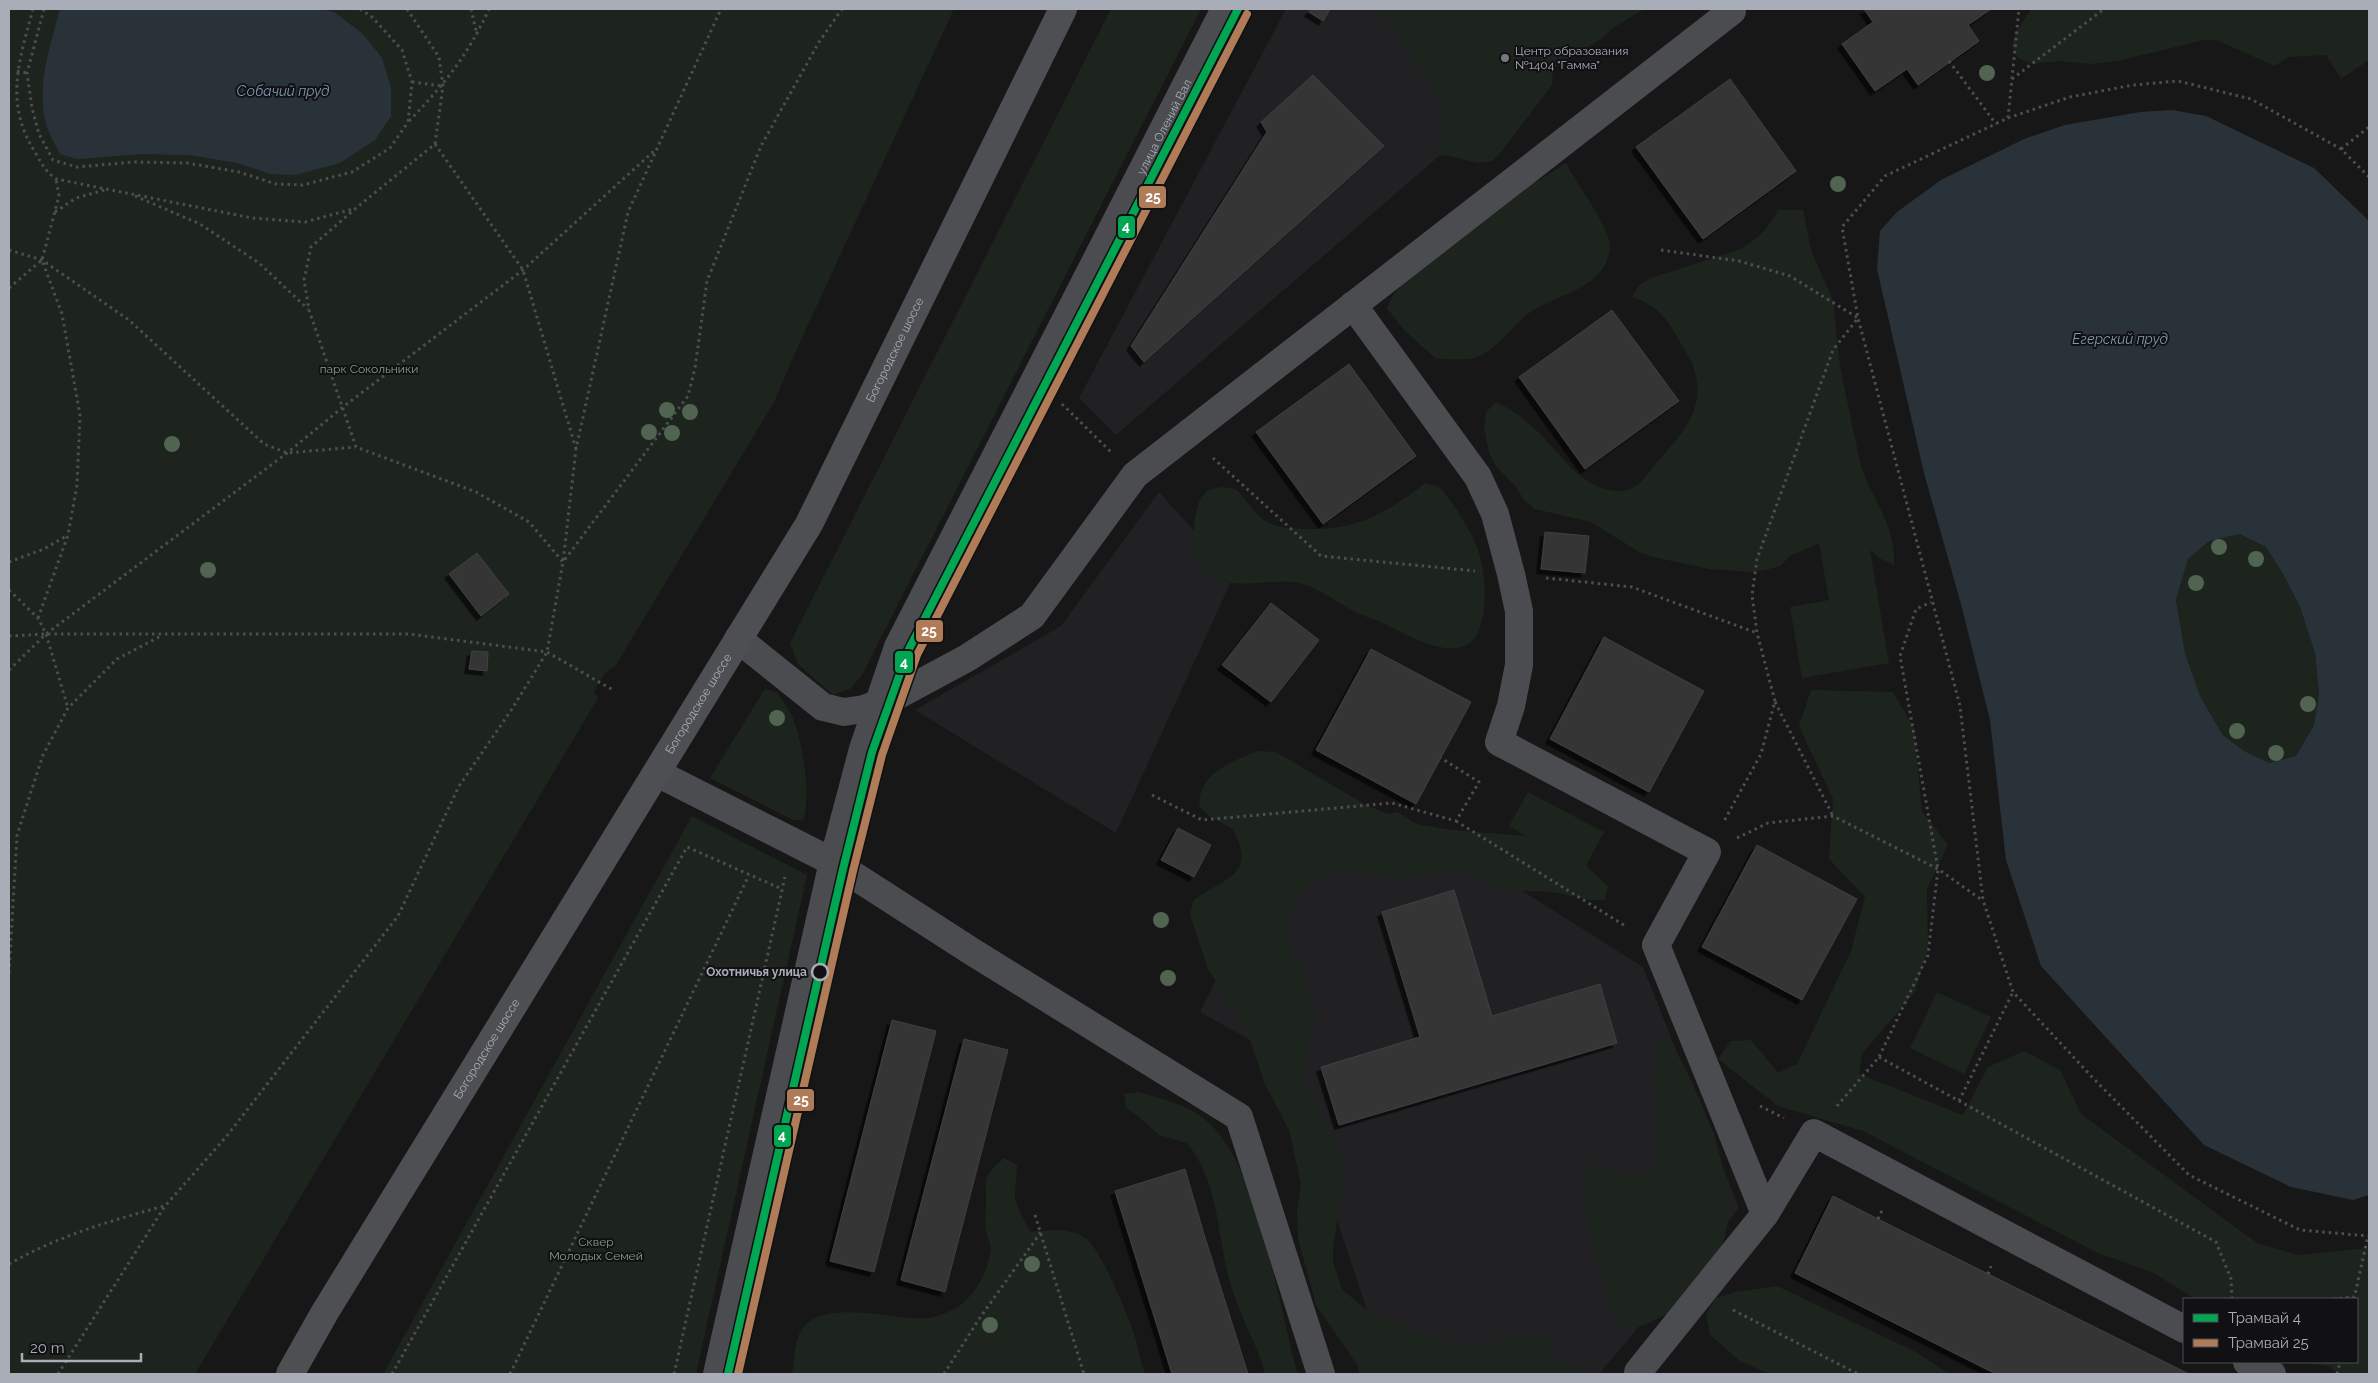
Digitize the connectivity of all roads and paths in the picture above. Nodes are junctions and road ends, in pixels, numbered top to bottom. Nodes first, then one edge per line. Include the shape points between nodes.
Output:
1 (33, 9) edge
2 (44, 9) edge
3 (360, 9) edge
4 (407, 9) edge
5 (471, 9) edge
6 (489, 9) edge
7 (716, 9) edge
8 (722, 9) edge
9 (842, 9) edge
10 (1063, 9) edge
11 (1225, 9) edge
12 (2020, 9) edge
13 (2104, 9) edge
14 (1732, 11) dead end
15 (718, 16) junction
16 (477, 35) junction
17 (1949, 62) dead end
18 (17, 71) junction
19 (27, 73) junction
20 (2012, 79) junction
21 (412, 82) junction
22 (443, 86) junction
23 (2008, 118) junction
24 (408, 122) junction
25 (1996, 124) junction
26 (2369, 127) edge
27 (436, 144) junction
28 (657, 149) junction
29 (2340, 149) junction
30 (2369, 177) edge
31 (56, 179) junction
32 (108, 189) junction
33 (129, 193) junction
34 (356, 208) junction
35 (55, 212) junction
36 (9, 250) edge
37 (1661, 250) dead end
38 (42, 260) junction
39 (523, 270) junction
40 (9, 288) edge
41 (1353, 305) junction
42 (309, 310) junction
43 (1858, 318) junction
44 (1058, 400) dead end
45 (343, 407) junction
46 (1187, 434) junction
47 (356, 447) junction
48 (576, 450) junction
49 (287, 453) junction
50 (1135, 475) junction
51 (68, 535) junction
52 (9, 562) edge
53 (563, 562) junction
54 (1512, 574) junction
55 (9, 590) edge
56 (1931, 602) junction
57 (38, 618) junction
58 (1757, 633) junction
59 (46, 634) junction
60 (165, 634) junction
61 (9, 636) edge
62 (738, 640) junction
63 (547, 652) junction
64 (9, 670) edge
65 (613, 690) dead end
66 (1775, 701) junction
67 (878, 705) junction
68 (68, 708) junction
69 (1441, 758) dead end
70 (657, 772) junction
71 (1152, 795) dead end
72 (1833, 816) junction
73 (1456, 821) junction
74 (794, 842) junction
75 (1707, 852) junction
76 (833, 862) junction
77 (1938, 869) junction
78 (750, 875) junction
79 (782, 889) junction
80 (1983, 900) junction
81 (1656, 945) junction
82 (10, 955) edge
83 (9, 973) edge
84 (2013, 992) junction
85 (1879, 1057) junction
86 (1713, 1082) junction
87 (1959, 1101) junction
88 (1814, 1133) junction
89 (165, 1206) junction
90 (1765, 1214) junction
91 (1035, 1215) dead end
92 (1041, 1232) junction
93 (2369, 1236) edge
94 (9, 1264) edge
95 (1701, 1294) junction
96 (2232, 1298) edge
97 (2354, 1298) edge
98 (2183, 1328) edge
99 (2249, 1363) edge
100 (58, 1374) edge
101 (290, 1374) edge
102 (392, 1374) edge
103 (510, 1374) edge
104 (674, 1374) edge
105 (717, 1374) edge
106 (944, 1374) edge
107 (1084, 1374) edge
108 (1321, 1374) edge
109 (1641, 1374) edge
110 (1858, 1374) edge
111 (2272, 1374) edge

1 - 18 path
2 - 19 path
3 - 21 path via 372,17 402,50
4 - 22 path via 439,57
5 - 16 path
6 - 16 path
7 - 15 path
8 - 15 path
9 - 53 path via 819,42 761,146 707,281 688,396
10 - 62 main road, Богородское шоссе via 809,524
11 - 67 street, улица Олений Вал via 898,647
12 - 20 path
13 - 20 path
14 - 41 street
15 - 28 path
16 - 22 path
17 - 25 path
18 - 19 path
18 - 31 path via 17,107 26,138 47,173
19 - 24 path via 39,134 53,160 77,167 134,162 187,164 239,172 276,184 303,185 352,172 390,148
20 - 23 path
21 - 22 path
21 - 24 path
22 - 24 path
22 - 27 path
23 - 25 path
23 - 29 path via 2070,97 2133,85 2178,81 2251,99
25 - 43 path via 1885,176 1842,227
26 - 29 path
27 - 34 path
27 - 39 path
28 - 39 path
28 - 48 path via 628,212
29 - 30 path
31 - 32 path
31 - 35 path via 59,196
32 - 33 path
32 - 35 path via 76,198
33 - 34 path via 252,218 305,222
33 - 42 path via 200,224 259,263
34 - 42 path via 311,247 304,280
35 - 38 path
36 - 38 path
37 - 43 path via 1739,261 1790,276
38 - 40 path
38 - 49 path via 128,320 264,444
38 - 51 path via 62,314 80,415 77,484
39 - 45 path
39 - 48 path
41 - 46 street
41 - 54 street via 1478,477 1495,514
42 - 45 path
43 - 56 path
43 - 58 path via 1833,350 1757,559 1752,595
44 - 50 path
45 - 47 path
45 - 49 path
46 - 50 street
46 - 54 path via 1321,556
47 - 49 path
47 - 53 path via 476,492 529,522
48 - 53 path
49 - 59 path
50 - 67 street via 1032,616 967,658
51 - 52 path via 44,549
51 - 57 path
53 - 63 path
54 - 58 path via 1632,586
54 - 75 street via 1518,611 1519,665 1512,706 1499,742
55 - 57 path
56 - 77 path via 1916,609 1900,656
56 - 80 path via 1960,706
57 - 59 path
58 - 66 path
59 - 60 path
59 - 61 path
59 - 64 path
59 - 68 path
60 - 63 path via 409,634
60 - 68 path via 117,659
62 - 67 street via 823,707 844,712
62 - 70 main road, Богородское шоссе
63 - 65 path
63 - 89 path via 459,786 398,916 226,1137
66 - 72 path
66 - 75 path via 1761,754
67 - 76 street, улица Олений Вал
68 - 82 path via 44,755 17,836
69 - 73 path via 1479,782
70 - 74 street
70 - 101 main road, Богородское шоссе
71 - 73 path via 1202,820 1392,803
72 - 75 path via 1768,823
72 - 77 path
73 - 81 path
74 - 76 street
74 - 79 path
75 - 81 street
76 - 105 street, улица Олений Вал
76 - 108 street via 1239,1117
77 - 80 path
77 - 85 path via 1928,955
78 - 79 path
78 - 102 path via 687,847
78 - 103 path
79 - 104 path
80 - 84 path
81 - 86 street
82 - 83 path
84 - 87 path
84 - 93 path via 2189,1175 2300,1230
85 - 87 path
85 - 88 path
86 - 88 path
86 - 90 street
87 - 96 path via 2216,1242 2231,1279
88 - 90 street
88 - 98 street
89 - 94 path via 80,1230
89 - 100 path
90 - 95 street
91 - 92 path
92 - 106 path
92 - 107 path
93 - 97 path
95 - 109 street via 1638,1372
95 - 110 path
99 - 111 street

